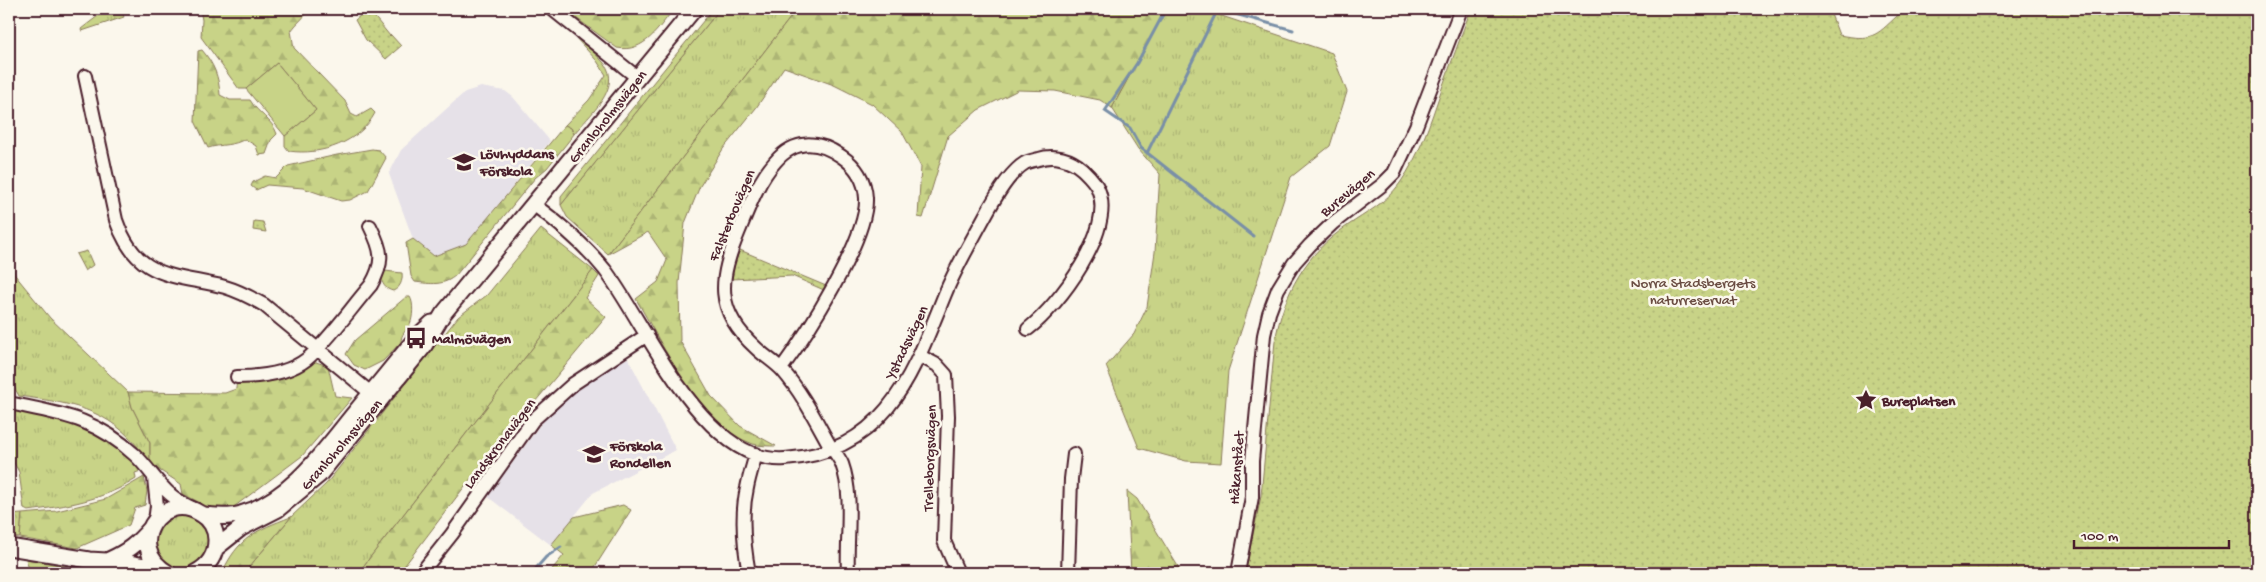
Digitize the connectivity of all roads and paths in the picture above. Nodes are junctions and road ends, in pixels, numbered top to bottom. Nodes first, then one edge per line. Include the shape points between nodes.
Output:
1 (552, 9) edge
2 (694, 9) edge
3 (1461, 9) edge
4 (85, 76) dead end
5 (638, 78) junction
6 (533, 204) junction
7 (370, 226) dead end
8 (1028, 329) dead end
9 (646, 335) junction
10 (317, 349) junction
11 (920, 356) junction
12 (1260, 365) joint
13 (781, 369) junction
14 (237, 377) dead end
15 (376, 397) junction
16 (9, 402) edge
17 (833, 450) junction
18 (756, 454) junction
19 (1074, 454) dead end
20 (154, 478) junction
21 (199, 512) junction
22 (152, 525) junction
23 (9, 546) edge
24 (108, 560) junction
25 (211, 561) edge
26 (164, 571) edge
27 (195, 573) edge
28 (421, 573) edge
29 (749, 573) edge
30 (848, 573) edge
31 (958, 573) edge
32 (1068, 573) edge
33 (1238, 573) edge

1 - 5 street
2 - 5 street, Granloholmsvägen
3 - 12 street, Burevägen via 1416,126 1394,173 1333,223 1294,263 1278,289 1265,328
4 - 10 street via 116,220 130,250 151,268 168,276 248,295
5 - 6 street, Granloholmsvägen
6 - 9 street, Ystadsvägen via 551,217 604,269
6 - 15 street, Granloholmsvägen via 443,314 424,346
7 - 10 street via 379,244 382,263 371,285
8 - 11 street, Ystadsvägen via 1043,317 1073,276 1098,233 1102,215 1098,188 1078,166 1063,158 1047,156 1024,164 999,191 960,262
9 - 18 street, Ystadsvägen via 697,412 723,435
9 - 28 street, Landskronavägen via 573,384 533,420
10 - 14 street via 306,359 276,374
10 - 15 street
11 - 17 street, Ystadsvägen via 898,396 880,418
11 - 31 street, Trelleborgsvägen via 938,365 946,376 944,541
12 - 33 street, Håkanstået via 1252,498
13 - 13 street, Falsterbovägen via 735,326 725,302 723,278 731,250 768,170 782,153 797,144 818,146 834,151 858,171 866,198 865,212 831,290 805,337
13 - 17 street, Falsterbovägen via 798,390
15 - 21 street, Granloholmsvägen via 312,464 273,499 232,517
15 - 25 street, Granloholmsvägen via 319,475 278,509 241,528
16 - 20 street via 92,425 118,440
17 - 18 street, Ystadsvägen via 808,458 776,460
17 - 30 street, Falsterbovägen via 841,462 848,491
18 - 29 street via 746,489 744,536
19 - 32 street
20 - 21 street via 172,495
20 - 22 street via 157,491
21 - 22 street, Granloholmsvägen via 174,508
21 - 25 street via 214,531
22 - 24 street, Granloholmsvägen via 126,553
22 - 26 street via 147,541 148,551
23 - 24 street via 89,560
24 - 26 street
25 - 27 street, Granloholmsvägen

